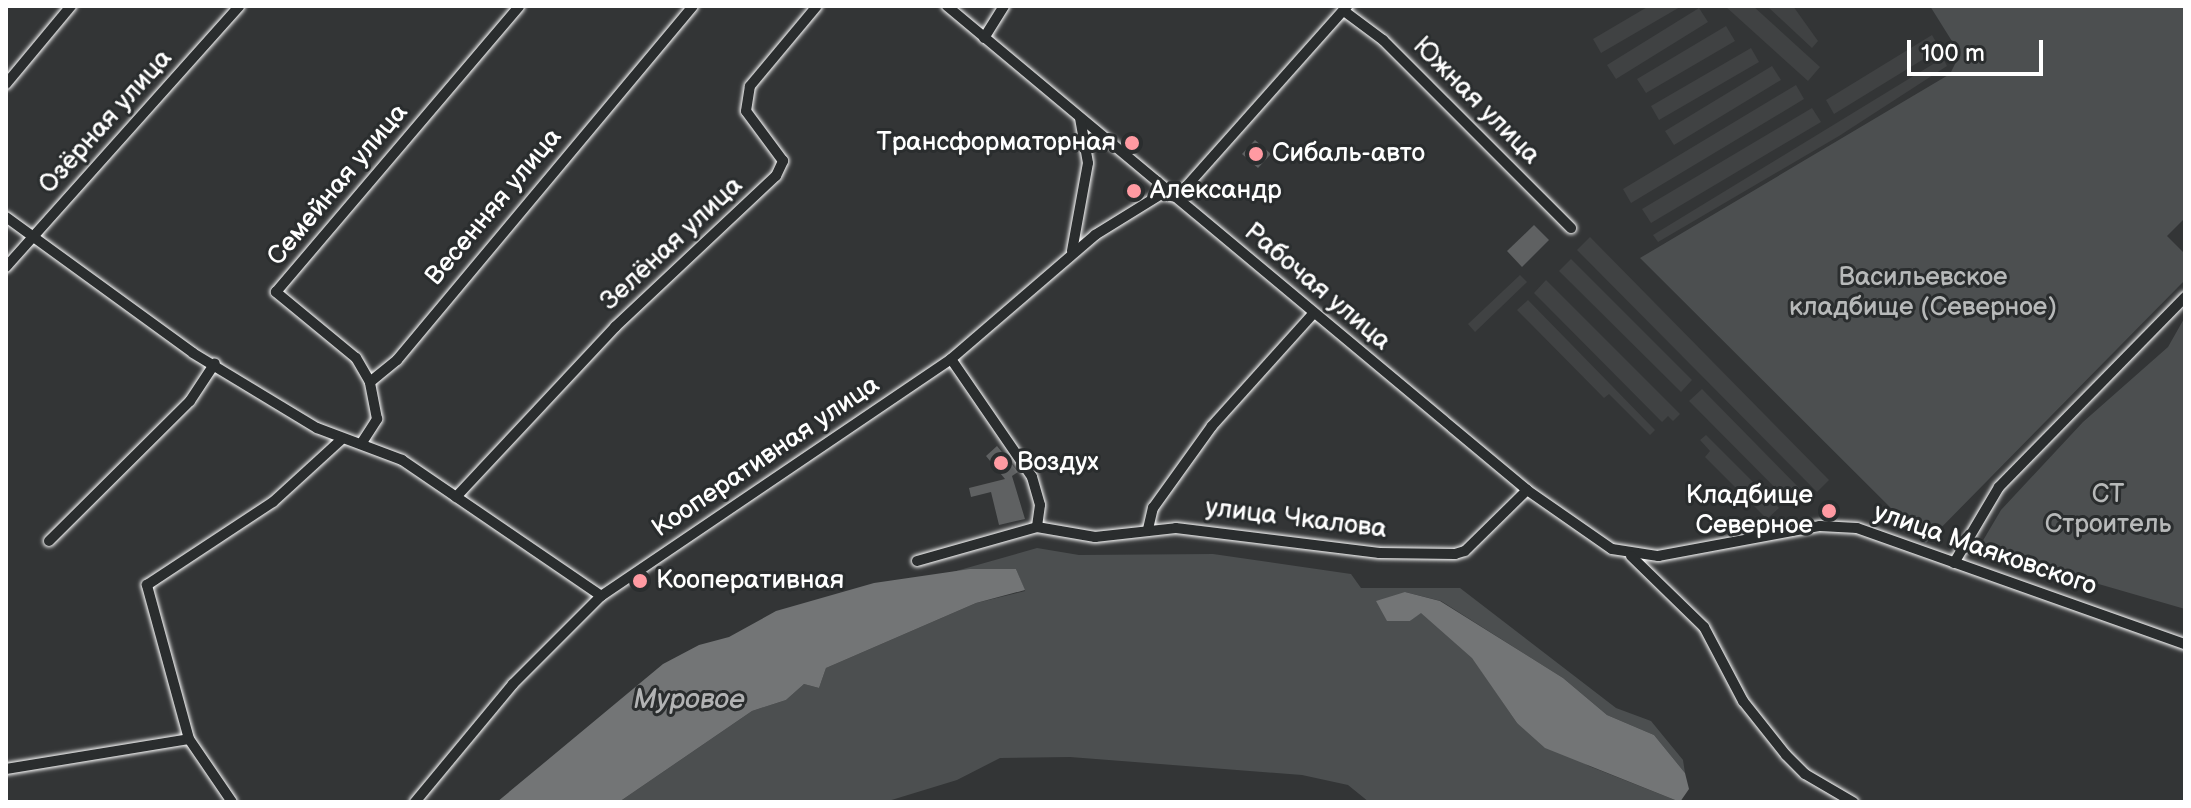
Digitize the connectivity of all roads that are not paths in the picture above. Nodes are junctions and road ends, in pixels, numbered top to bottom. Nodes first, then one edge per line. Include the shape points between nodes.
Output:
1 (71, 6) edge
2 (239, 6) edge
3 (519, 6) edge
4 (693, 6) edge
5 (817, 6) edge
6 (947, 6) edge
7 (1004, 6) edge
8 (1346, 8) edge
9 (984, 38) junction
10 (6, 84) edge
11 (1079, 116) junction
12 (1177, 197) junction
13 (6, 217) edge
14 (1571, 228) dead end
15 (31, 238) junction
16 (1071, 255) junction
17 (6, 267) edge
18 (2185, 297) edge
19 (1313, 314) junction
20 (951, 359) junction
21 (215, 363) junction
22 (370, 382) junction
23 (342, 439) junction
24 (361, 444) junction
25 (1527, 490) junction
26 (456, 497) junction
27 (1037, 527) junction
28 (1148, 529) junction
29 (49, 541) dead end
30 (1631, 556) junction
31 (917, 561) dead end
32 (1954, 563) junction
33 (601, 596) junction
34 (2185, 644) edge
35 (189, 739) junction
36 (6, 769) edge
37 (232, 802) edge
38 (415, 802) edge
39 (1853, 802) edge

1 - 10 street
2 - 15 street, Озёрная улица
3 - 22 street, Семейная улица via 276,292 356,358
4 - 22 street, Весенняя улица via 397,360
5 - 26 street, Зелёная улица via 750,86 746,111 783,161 776,176 615,327
6 - 9 street, Рабочая улица
7 - 9 street
8 - 12 street
8 - 14 street, Южная улица
9 - 11 street, Рабочая улица
11 - 12 street, Рабочая улица
11 - 16 street via 1088,163
12 - 16 street, Кооперативная улица via 1161,194
12 - 19 street, Рабочая улица
13 - 15 street
15 - 17 street, Озёрная улица
15 - 21 street
16 - 20 street, Кооперативная улица
18 - 32 street via 1999,487
19 - 25 street, Рабочая улица
19 - 28 street via 1212,426 1153,508
20 - 27 street via 1032,477 1040,505
20 - 33 street, Кооперативная улица
21 - 23 street
21 - 29 street via 190,401
22 - 24 street via 377,419
23 - 24 street
23 - 35 street via 273,502 147,585
24 - 26 street via 402,460
25 - 28 street, улица Чкалова via 1465,551 1455,554 1379,553
25 - 30 street, Рабочая улица
26 - 33 street
27 - 28 street, улица Чкалова via 1095,537
27 - 31 street, улица Чкалова
30 - 32 street, улица Маяковского via 1820,526 1857,528
30 - 39 street, Рабочая улица via 1704,627 1743,701 1786,755 1805,774
32 - 34 street, улица Маяковского
33 - 38 street, Кооперативная улица via 513,684
35 - 36 street
35 - 37 street

